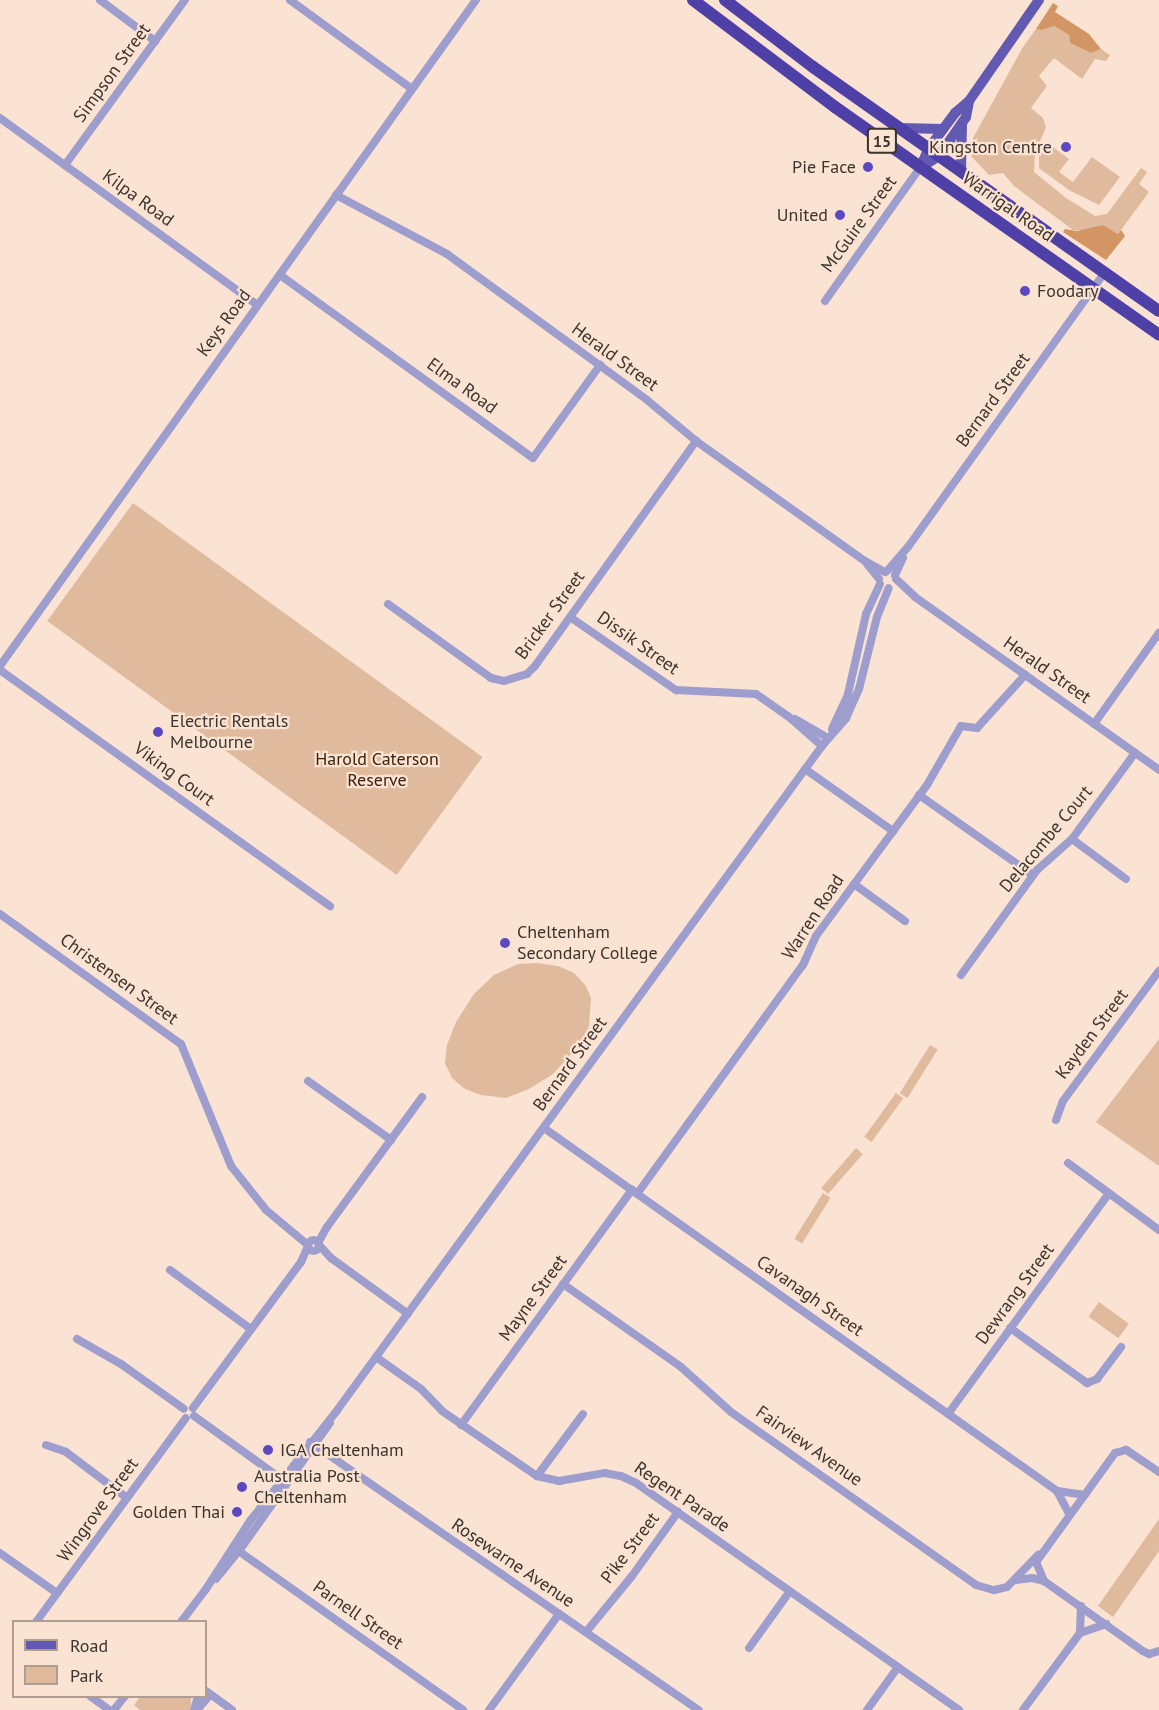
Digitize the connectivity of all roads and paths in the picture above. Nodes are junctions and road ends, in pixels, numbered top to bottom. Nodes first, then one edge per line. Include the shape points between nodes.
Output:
1 (100, 0) edge
2 (185, 0) edge
3 (290, 0) edge
4 (476, 0) edge
5 (693, 0) edge
6 (725, 0) edge
7 (1039, 0) edge
8 (155, 41) junction
9 (412, 89) junction
10 (969, 101) junction
11 (0, 118) edge
12 (962, 123) junction
13 (900, 128) junction
14 (943, 129) junction
15 (934, 152) junction
16 (65, 165) junction
17 (920, 168) junction
18 (961, 171) junction
19 (336, 195) junction
20 (1104, 273) junction
21 (280, 275) junction
22 (1092, 289) junction
23 (825, 300) dead end
24 (257, 305) junction
25 (1159, 311) edge
26 (1159, 335) edge
27 (600, 365) junction
28 (696, 441) junction
29 (888, 580) junction
30 (388, 604) dead end
31 (570, 617) junction
32 (1159, 633) edge
33 (0, 668) edge
34 (1025, 675) junction
35 (789, 717) junction
36 (1094, 724) junction
37 (828, 738) junction
38 (822, 746) junction
39 (1135, 753) junction
40 (805, 769) junction
41 (1159, 770) edge
42 (919, 795) junction
43 (892, 831) junction
44 (1072, 839) junction
45 (1033, 875) junction
46 (1126, 879) dead end
47 (854, 884) junction
48 (330, 906) dead end
49 (0, 914) edge
50 (905, 921) dead end
51 (1159, 971) edge
52 (961, 975) dead end
53 (308, 1081) dead end
54 (422, 1097) dead end
55 (1056, 1120) dead end
56 (544, 1128) junction
57 (391, 1140) junction
58 (1068, 1163) dead end
59 (634, 1192) junction
60 (1109, 1193) junction
61 (1159, 1230) edge
62 (313, 1245) junction
63 (170, 1270) dead end
64 (563, 1284) junction
65 (408, 1314) junction
66 (1010, 1328) junction
67 (251, 1329) junction
68 (77, 1339) dead end
69 (1121, 1347) dead end
70 (376, 1357) junction
71 (189, 1413) junction
72 (583, 1414) dead end
73 (948, 1414) junction
74 (461, 1425) junction
75 (313, 1444) junction
76 (46, 1446) dead end
77 (1159, 1472) edge
78 (537, 1476) junction
79 (284, 1481) junction
80 (1057, 1491) junction
81 (1085, 1495) junction
82 (127, 1498) junction
83 (678, 1512) junction
84 (1070, 1515) junction
85 (236, 1549) junction
86 (0, 1553) edge
87 (1038, 1555) junction
88 (1016, 1580) junction
89 (1044, 1581) junction
90 (790, 1591) junction
91 (57, 1593) junction
92 (1081, 1606) junction
93 (559, 1614) junction
94 (37, 1620) edge
95 (183, 1620) edge
96 (1106, 1624) junction
97 (586, 1632) junction
98 (1080, 1633) junction
99 (748, 1648) dead end
100 (1159, 1651) edge
101 (898, 1667) junction
102 (208, 1693) edge
103 (93, 1698) edge
104 (109, 1710) edge
105 (232, 1710) edge
106 (463, 1710) edge
107 (489, 1710) edge
108 (699, 1710) edge
109 (867, 1710) edge
110 (959, 1710) edge
111 (1023, 1710) edge

1 - 8 street
2 - 8 street, Simpson Street
3 - 9 street
4 - 9 street, Keys Road
5 - 17 highway, Warrigal Road / 15
6 - 13 highway, Warrigal Road / 15
7 - 10 main road
8 - 16 street, Simpson Street
9 - 19 street, Keys Road
10 - 12 main road
10 - 14 main road
11 - 16 street, Kilpa Road
12 - 15 main road
12 - 18 main road
13 - 14 main road
13 - 15 highway, Warrigal Road / 15
14 - 15 main road
15 - 17 main road
15 - 18 highway, Warrigal Road / 15
16 - 24 street, Kilpa Road
17 - 22 highway, Warrigal Road / 15
17 - 23 street, McGuire Street
18 - 20 highway, Warrigal Road / 15
19 - 21 street, Keys Road
19 - 27 street, Herald Street via 447,254
20 - 22 street, Bernard Street
20 - 25 highway, Warrigal Road / 15
21 - 24 street, Keys Road
21 - 27 street, Elma Road via 533,458
22 - 26 highway, Warrigal Road / 15
22 - 29 street, Bernard Street
24 - 33 street, Keys Road
27 - 28 street, Herald Street
28 - 29 street, Herald Street
28 - 31 street, Bricker Street
29 - 34 street, Herald Street
29 - 37 street, Bernard Street via 861,630 848,694
30 - 31 street, Bricker Street via 500,681 531,671
31 - 35 street, Dissik Street via 680,692 751,693
32 - 36 street
33 - 48 street, Viking Court
34 - 36 street, Herald Street
34 - 42 street, Warren Road via 977,728 961,726
35 - 37 street, Dissik Street
35 - 38 street, Dissik Street
36 - 39 street, Herald Street
37 - 38 street, Bernard Street
38 - 40 street, Bernard Street
39 - 41 street, Herald Street
39 - 44 street, Delacombe Court
40 - 43 street
40 - 56 street, Bernard Street
42 - 43 street, Warren Road
42 - 45 street
43 - 47 street, Warren Road
44 - 45 street, Delacombe Court
44 - 46 street
45 - 52 street, Delacombe Court
47 - 50 street
47 - 59 street, Warren Road via 816,936 803,965
49 - 62 street, Christensen Street via 181,1044 231,1166 266,1210
51 - 55 street, Kayden Street via 1063,1101
53 - 57 street
54 - 57 street, Wingrove Street
56 - 59 street, Cavanagh Street
56 - 65 street, Bernard Street
57 - 62 street, Wingrove Street
58 - 60 street
59 - 64 street, Mayne Street
59 - 73 street, Cavanagh Street
60 - 61 street
60 - 66 street, Dewrang Street
62 - 65 street, Christensen Street
62 - 67 street, Wingrove Street
63 - 67 street
64 - 74 street, Mayne Street
64 - 88 street, Fairview Avenue via 681,1367 731,1412 972,1582 994,1590
65 - 70 street, Bernard Street
66 - 69 street via 1087,1383 1097,1379
66 - 73 street, Dewrang Street
67 - 71 street, Wingrove Street
68 - 71 street via 121,1364
70 - 74 street, Regent Parade via 422,1389 438,1408
70 - 75 street, Bernard Street
71 - 79 street
71 - 82 street, Wingrove Street
72 - 78 street
73 - 80 street, Cavanagh Street
74 - 78 street, Regent Parade
75 - 79 street, Bernard Street
75 - 93 street, Rosewarne Avenue
76 - 82 street via 66,1452
77 - 81 street via 1131,1452 1120,1450
78 - 83 street, Regent Parade via 559,1481 597,1473 621,1476
79 - 85 street, Bernard Street
80 - 81 street, Cavanagh Street
80 - 84 street, Cavanagh Street
81 - 84 street
82 - 91 street, Wingrove Street
83 - 90 street, Regent Parade
83 - 97 street, Pike Street
84 - 87 street
85 - 95 street, Bernard Street
85 - 106 street, Parnell Street
86 - 91 street
87 - 88 street
87 - 89 street via 1036,1566
88 - 89 street
89 - 92 street
90 - 99 street
90 - 101 street, Regent Parade
91 - 94 street, Wingrove Street
92 - 96 street
92 - 98 street
93 - 97 street, Rosewarne Avenue
93 - 107 street
96 - 98 street
96 - 100 street via 1143,1651
97 - 108 street, Rosewarne Avenue
98 - 111 street
101 - 109 street
101 - 110 street, Regent Parade
102 - 105 street
103 - 104 street

